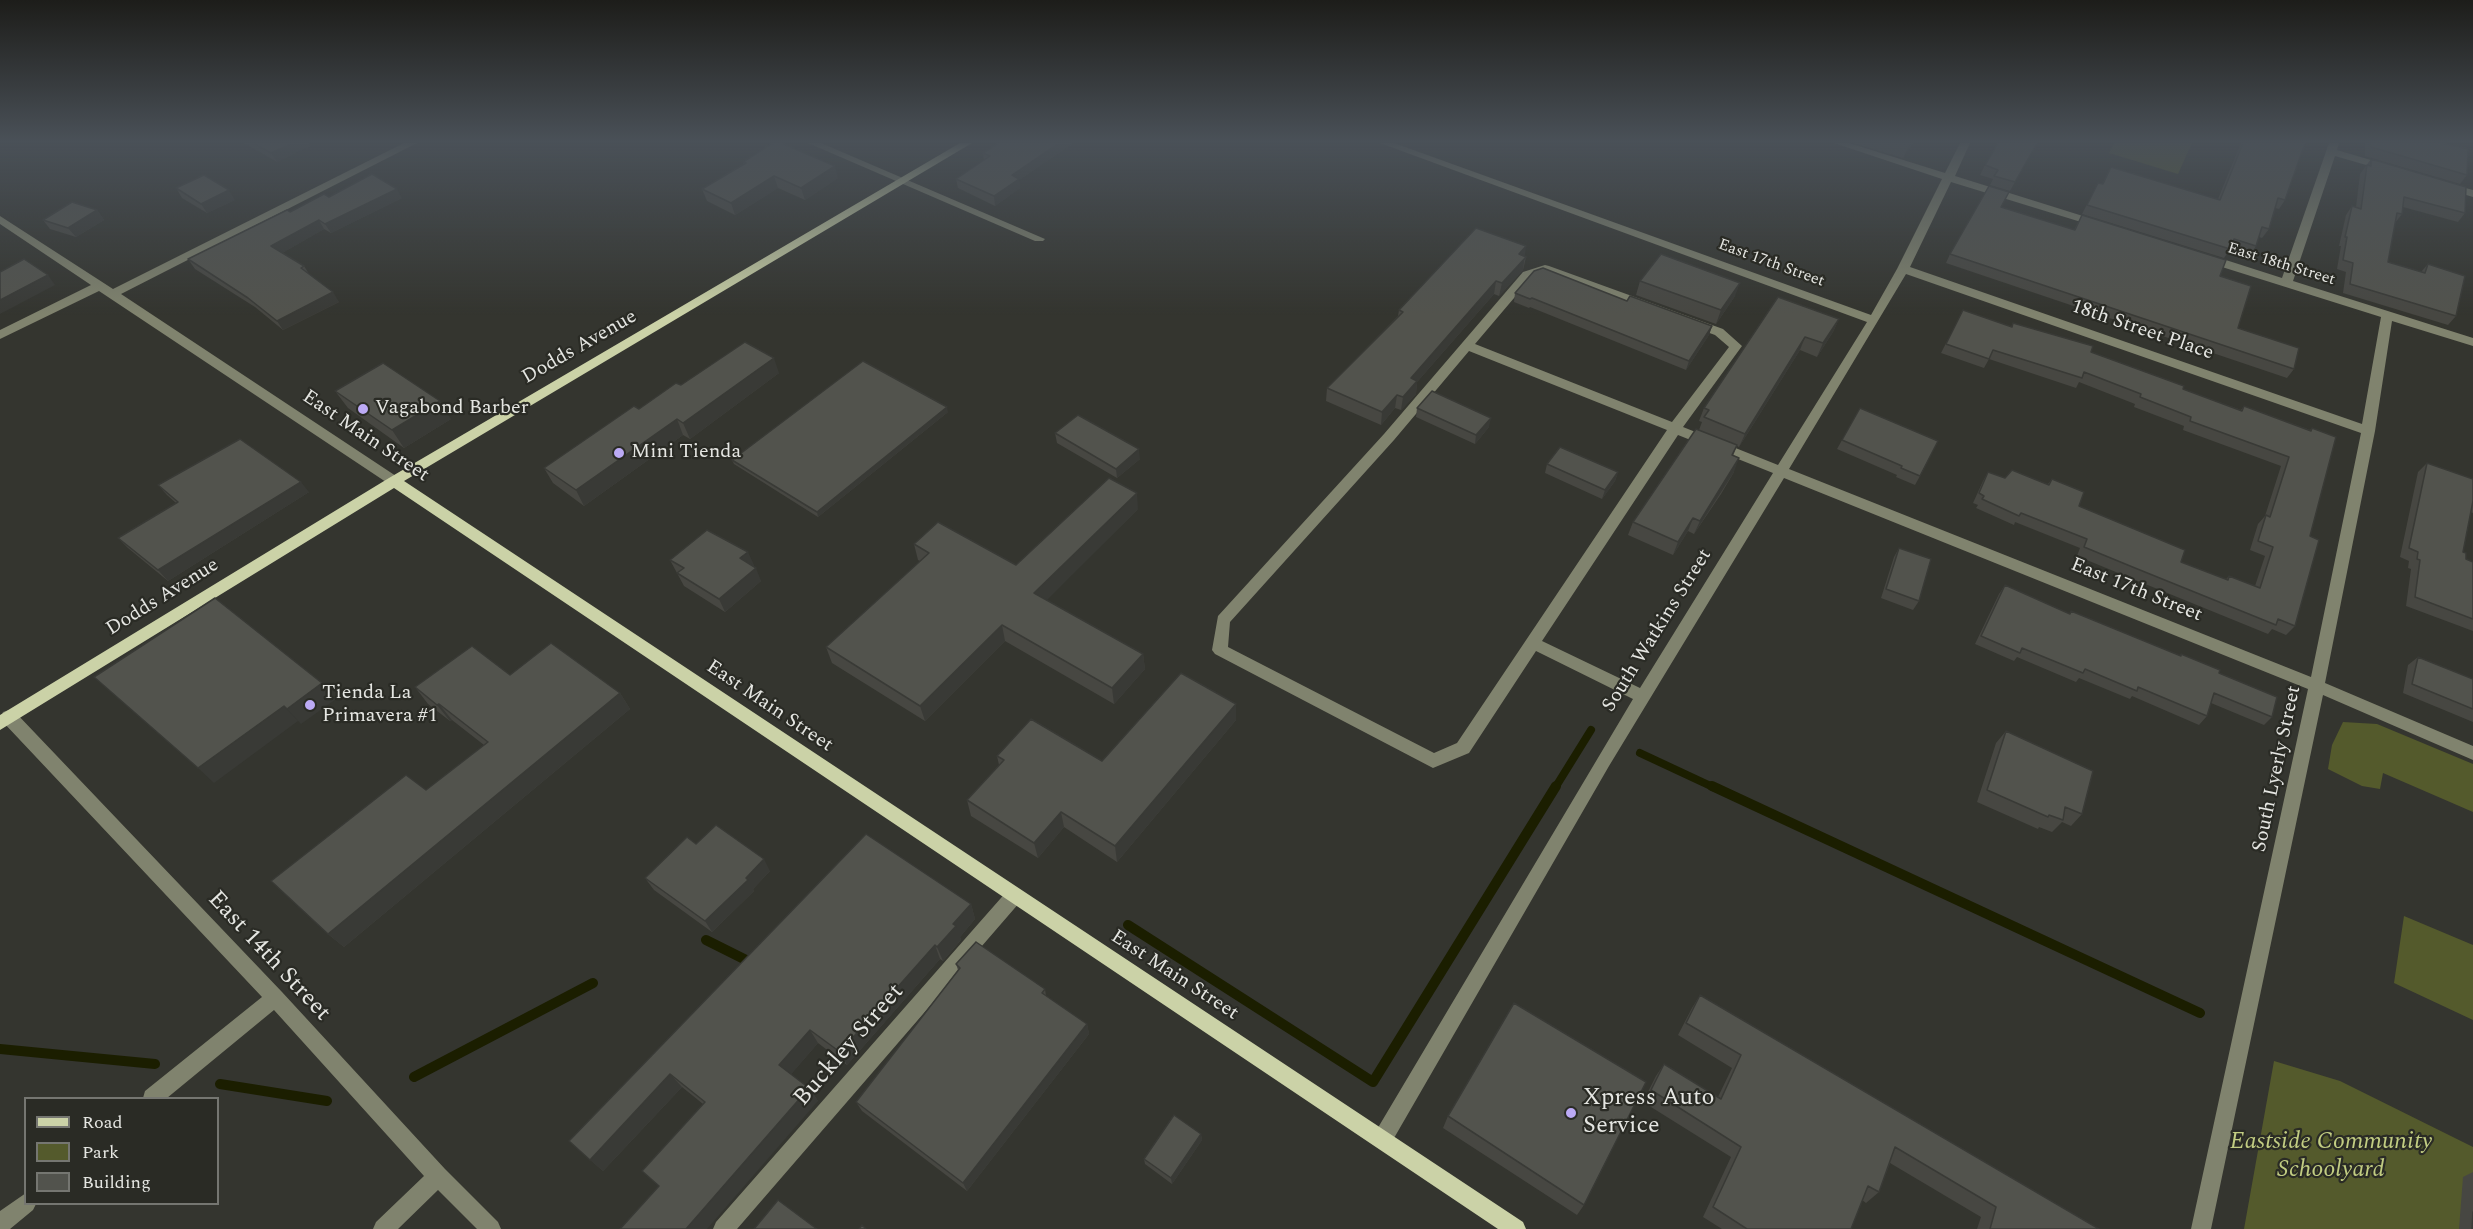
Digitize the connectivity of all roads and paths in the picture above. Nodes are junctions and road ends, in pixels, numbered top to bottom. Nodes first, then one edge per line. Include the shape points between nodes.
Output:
1 (297, 200) edge
2 (868, 200) edge
3 (947, 200) edge
4 (1545, 200) edge
5 (1935, 200) edge
6 (2023, 200) edge
7 (2314, 200) edge
8 (0, 219) edge
9 (2116, 230) edge
10 (1038, 239) dead end
11 (2195, 255) edge
12 (1903, 269) junction
13 (2286, 284) junction
14 (99, 286) junction
15 (112, 294) junction
16 (2386, 315) junction
17 (1874, 320) junction
18 (0, 334) edge
19 (2473, 342) edge
20 (1469, 346) junction
21 (1676, 427) junction
22 (2368, 430) junction
23 (1781, 472) junction
24 (394, 481) junction
25 (1533, 643) junction
26 (2317, 686) junction
27 (1642, 696) junction
28 (5, 720) edge
29 (2473, 753) edge
30 (1014, 896) junction
31 (275, 998) junction
32 (153, 1097) edge
33 (1383, 1138) junction
34 (438, 1176) junction
35 (24, 1205) edge
36 (0, 1224) edge
37 (383, 1229) edge
38 (491, 1229) edge
39 (723, 1229) edge
40 (1516, 1229) edge
41 (2202, 1229) edge

1 - 15 street
2 - 24 main road, Dodds Avenue
3 - 10 street
4 - 17 street, East 17th Street
5 - 12 street, South Watkins Street
6 - 9 street
7 - 13 street
8 - 14 street, East Main Street
11 - 13 street, East 18th Street
12 - 17 street, South Watkins Street
12 - 22 street, 18th Street Place
13 - 16 street, East 18th Street
14 - 15 street, East Main Street
14 - 18 street
15 - 24 street, East Main Street
16 - 19 street, East 18th Street
16 - 22 street, South Lyerly Street
17 - 23 street, South Watkins Street
20 - 21 street, East 17th Street
20 - 21 street via 1527,275 1545,269 1719,332 1736,346
20 - 25 street via 1223,620 1220,650 1433,761 1463,748
21 - 23 street, East 17th Street
21 - 25 street
22 - 26 street, South Lyerly Street
23 - 26 street, East 17th Street
23 - 27 street, South Watkins Street
24 - 28 main road, Dodds Avenue
24 - 30 main road, East Main Street
25 - 27 street
26 - 29 street, East 17th Street
26 - 41 street, South Lyerly Street
27 - 33 street, South Watkins Street
28 - 31 street, East 14th Street
30 - 33 main road, East Main Street
30 - 39 street, Buckley Street
31 - 32 street
31 - 34 street, East 14th Street
33 - 40 main road, East Main Street
34 - 37 street
34 - 38 street, East 14th Street
35 - 36 street

